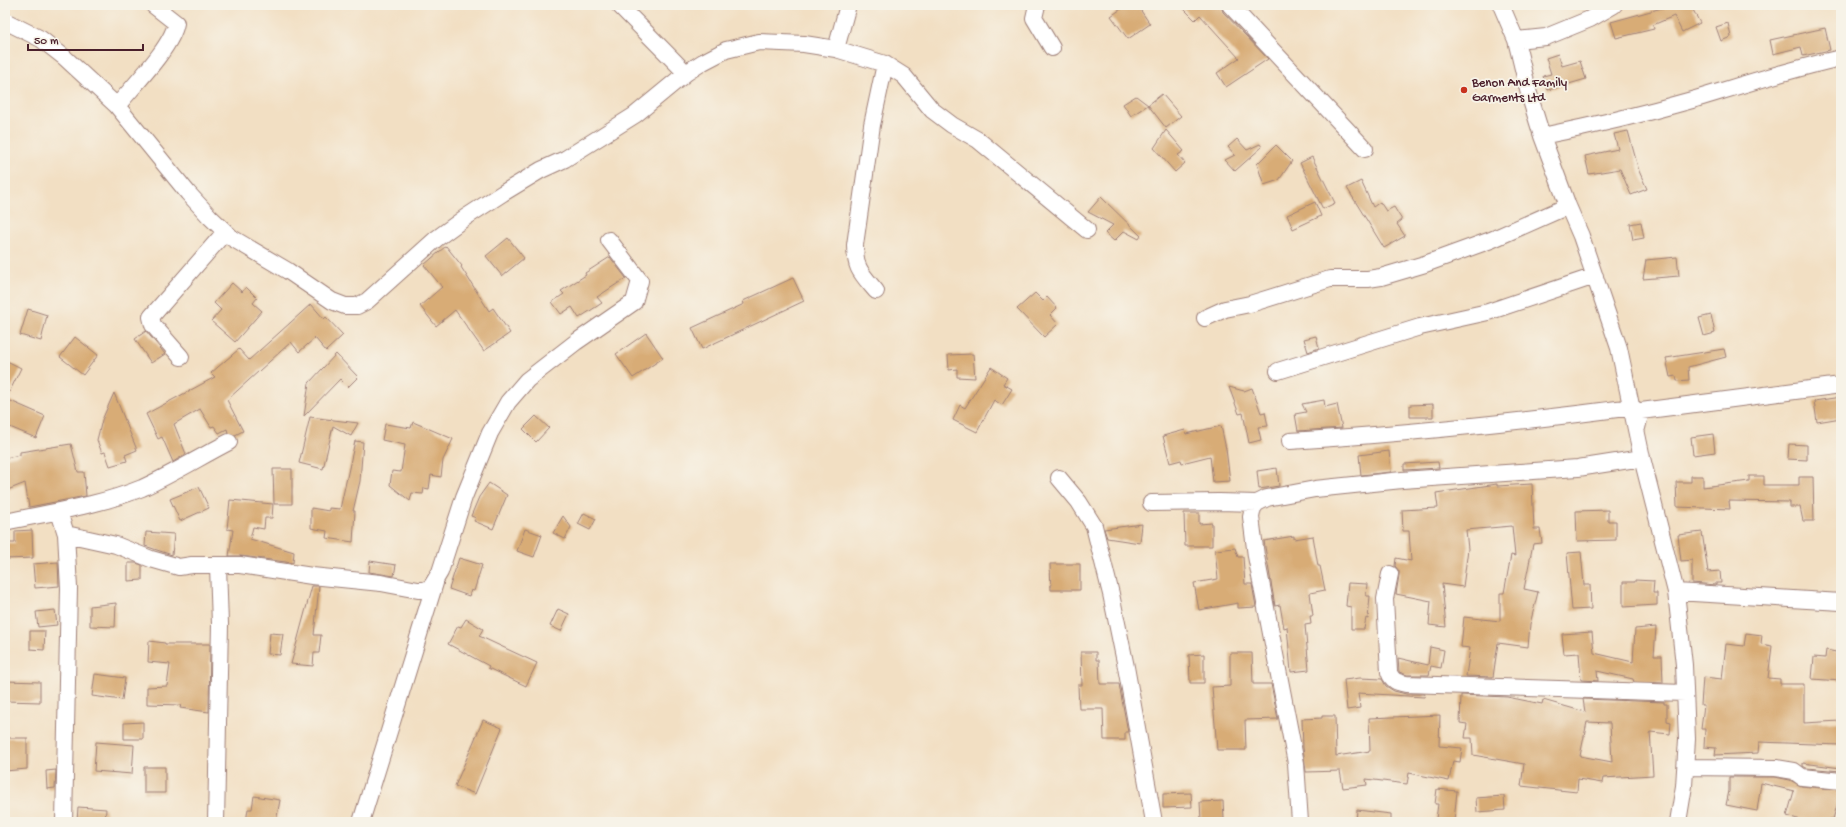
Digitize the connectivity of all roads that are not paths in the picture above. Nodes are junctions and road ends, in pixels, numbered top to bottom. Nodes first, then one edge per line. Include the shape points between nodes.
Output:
1 (153, 5) edge
2 (619, 5) edge
3 (848, 5) edge
4 (1037, 5) edge
5 (1230, 5) edge
6 (1501, 5) edge
7 (1614, 5) edge
8 (5, 21) edge
9 (1516, 40) junction
10 (1052, 48) dead end
11 (836, 49) junction
12 (1841, 58) edge
13 (885, 64) junction
14 (686, 73) junction
15 (117, 106) junction
16 (1542, 136) junction
17 (1365, 150) dead end
18 (1568, 206) junction
19 (1087, 230) dead end
20 (225, 232) junction
21 (609, 240) dead end
22 (1595, 276) junction
23 (876, 291) dead end
24 (1205, 318) dead end
25 (182, 357) dead end
26 (1278, 371) dead end
27 (1841, 385) edge
28 (1633, 407) junction
29 (1637, 429) junction
30 (1290, 441) dead end
31 (229, 442) dead end
32 (1642, 458) junction
33 (1059, 478) dead end
34 (1151, 503) dead end
35 (1257, 503) junction
36 (59, 512) junction
37 (5, 522) edge
38 (66, 534) junction
39 (218, 566) junction
40 (1390, 574) dead end
41 (435, 583) junction
42 (1676, 592) junction
43 (1841, 602) edge
44 (1685, 693) junction
45 (1686, 767) junction
46 (1841, 781) edge
47 (64, 822) edge
48 (216, 822) edge
49 (361, 822) edge
50 (1154, 822) edge
51 (1300, 822) edge
52 (1678, 822) edge

1 - 15 street via 176,23 175,30 160,54
2 - 14 street
3 - 11 street
4 - 10 street via 1034,18
5 - 17 street
6 - 9 street
7 - 9 street via 1590,19 1546,37
8 - 15 street via 41,39
9 - 16 street
11 - 13 street
11 - 14 street via 804,44 759,42 726,50
12 - 16 street via 1648,112
13 - 19 street via 904,76 932,110 978,140
13 - 23 street via 872,125 855,245 858,270
14 - 20 street via 635,116 466,217 436,239 367,301 357,306 345,306 332,300
15 - 20 street via 188,193
16 - 18 street
18 - 22 street
18 - 24 street via 1490,240 1425,264 1381,277 1330,279 1250,304 1225,309
20 - 25 street via 151,317 153,325
21 - 41 street via 640,281 634,302 527,380 508,402 490,434 464,497
22 - 26 street via 1488,312 1420,327
22 - 28 street via 1619,348
27 - 29 street via 1641,411
28 - 29 street
28 - 30 street via 1389,435
29 - 32 street
31 - 36 street via 142,488
32 - 35 street via 1578,468 1402,480 1315,489 1267,498
32 - 42 street
33 - 50 street via 1079,502 1094,526 1126,667
34 - 35 street
35 - 51 street via 1251,517 1256,556 1296,763
36 - 37 street
36 - 38 street
38 - 39 street via 116,545 179,567
38 - 47 street via 69,588
39 - 41 street via 240,565 418,590 425,590
39 - 48 street via 220,624
40 - 44 street via 1385,599 1389,672 1396,682
41 - 49 street
42 - 43 street
42 - 44 street
44 - 45 street
45 - 46 street via 1776,768 1794,772 1802,777
45 - 52 street

